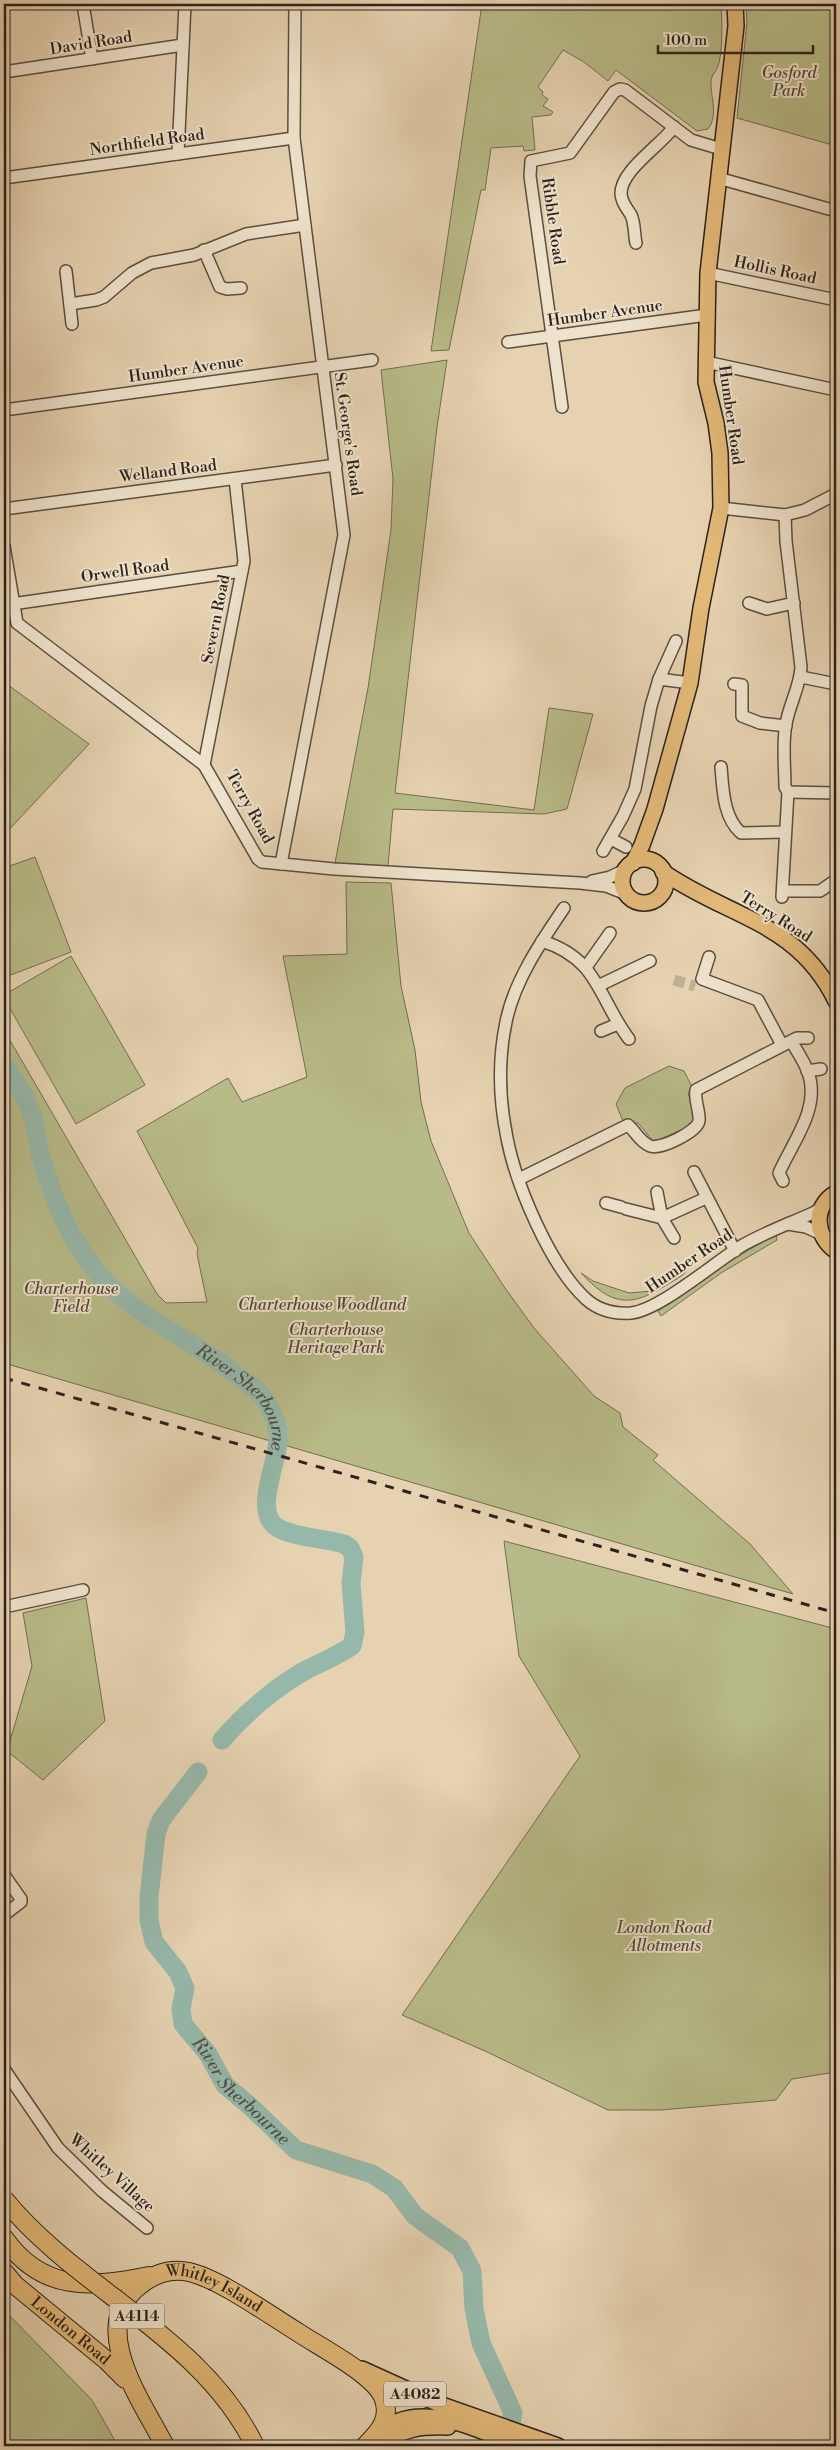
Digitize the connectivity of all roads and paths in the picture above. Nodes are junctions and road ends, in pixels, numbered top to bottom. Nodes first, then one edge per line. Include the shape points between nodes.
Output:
1 (83, 4) edge
2 (185, 4) edge
3 (294, 4) edge
4 (735, 4) edge
5 (183, 45) junction
6 (92, 59) junction
7 (4, 72) edge
8 (674, 127) junction
9 (294, 138) junction
10 (721, 149) junction
11 (178, 154) junction
12 (4, 178) edge
13 (718, 178) junction
14 (836, 210) edge
15 (304, 225) junction
16 (636, 242) dead end
17 (204, 250) junction
18 (66, 271) dead end
19 (708, 272) junction
20 (241, 288) dead end
21 (836, 300) edge
22 (70, 304) junction
23 (707, 315) junction
24 (72, 324) dead end
25 (552, 337) junction
26 (508, 342) dead end
27 (372, 360) dead end
28 (706, 362) junction
29 (323, 367) junction
30 (836, 390) edge
31 (562, 407) dead end
32 (4, 410) edge
33 (336, 465) junction
34 (235, 479) junction
35 (836, 494) edge
36 (721, 508) junction
37 (4, 509) edge
38 (785, 515) junction
39 (4, 546) edge
40 (242, 571) junction
41 (749, 603) dead end
42 (794, 603) junction
43 (12, 604) junction
44 (676, 641) dead end
45 (801, 677) junction
46 (659, 679) junction
47 (690, 682) junction
48 (734, 684) dead end
49 (836, 684) edge
50 (786, 726) junction
51 (204, 765) junction
52 (721, 767) dead end
53 (788, 792) junction
54 (836, 793) edge
55 (654, 809) junction
56 (785, 832) junction
57 (611, 839) junction
58 (626, 847) dead end
59 (603, 851) dead end
60 (281, 864) junction
61 (629, 866) junction
62 (660, 867) junction
63 (836, 880) edge
64 (580, 882) junction
65 (626, 894) junction
66 (661, 895) junction
67 (705, 897) junction
68 (564, 908) dead end
69 (610, 933) dead end
70 (542, 941) junction
71 (709, 957) dead end
72 (650, 961) dead end
73 (586, 967) junction
74 (600, 985) junction
75 (836, 1001) edge
76 (618, 1024) junction
77 (601, 1031) dead end
78 (628, 1038) dead end
79 (808, 1038) dead end
80 (787, 1043) junction
81 (821, 1069) dead end
82 (807, 1071) junction
83 (694, 1172) dead end
84 (519, 1179) junction
85 (783, 1181) dead end
86 (657, 1192) dead end
87 (836, 1192) edge
88 (706, 1198) junction
89 (606, 1203) dead end
90 (822, 1207) junction
91 (662, 1218) junction
92 (788, 1224) junction
93 (821, 1234) junction
94 (674, 1238) dead end
95 (735, 1251) junction
96 (836, 1251) edge
97 (83, 1590) dead end
98 (4, 1607) edge
99 (4, 1875) edge
100 (4, 1915) edge
101 (4, 2069) edge
102 (4, 2199) edge
103 (147, 2228) dead end
104 (4, 2238) edge
105 (159, 2274) junction
106 (8, 2277) edge
107 (341, 2358) junction
108 (106, 2360) junction
109 (136, 2391) junction
110 (490, 2428) junction
111 (374, 2443) edge
112 (554, 2445) edge
113 (153, 2446) edge
114 (165, 2446) edge
115 (255, 2446) edge
116 (520, 2446) edge

1 - 6 street
2 - 5 street
3 - 9 street, St. George's Road
4 - 10 main road, Humber Road via 736,26
5 - 6 street, David Road
5 - 11 street
6 - 7 street, David Road
8 - 10 street via 699,144
8 - 16 street via 628,176 621,192 624,206 632,216
8 - 25 street, Ribble Road via 626,90 620,89 614,92 570,153 531,161 530,176
9 - 11 street, Northfield Road
9 - 15 street, St. George's Road
10 - 13 main road, Humber Road
11 - 12 street, Northfield Road
13 - 14 street
13 - 19 main road, Humber Road
15 - 17 street via 246,234
15 - 29 street, St. George's Road
17 - 20 street via 220,286
17 - 22 street via 146,265 104,297
18 - 22 street
19 - 21 street, Hollis Road
19 - 23 main road, Humber Road
22 - 24 street
23 - 25 street, Humber Avenue
23 - 28 main road, Humber Road
25 - 26 street, Humber Avenue
25 - 31 street, Ribble Road
27 - 29 street, Humber Avenue
28 - 30 street
28 - 36 main road, Humber Road via 706,382 720,453
29 - 32 street, Humber Avenue
29 - 33 street, St. George's Road
33 - 34 street, Welland Road
33 - 60 street, St. George's Road via 344,535
34 - 37 street, Welland Road
34 - 40 street, Severn Road via 244,561
35 - 38 street via 804,510
36 - 38 street
36 - 47 main road, Humber Road
38 - 42 street
39 - 43 street, Terry Road
40 - 43 street, Orwell Road
40 - 51 street, Severn Road
41 - 42 street via 767,609
42 - 45 street via 802,658
43 - 51 street, Terry Road via 19,625
44 - 46 street
45 - 49 street
45 - 50 street
46 - 47 street
46 - 57 street via 635,788
47 - 55 main road, Humber Road
48 - 50 street via 742,685 742,716 760,723
50 - 53 street via 785,787
51 - 60 street, Terry Road via 258,859
52 - 56 street via 723,796 735,828 741,833
53 - 54 street
53 - 56 street
55 - 61 main road, Humber Road via 642,845
55 - 62 main road, Humber Road via 652,849
56 - 63 street via 782,894 820,892
57 - 58 street
57 - 59 street
60 - 64 street, Terry Road
61 - 62 main road via 646,860
61 - 64 street, Terry Road via 604,879
61 - 65 main road via 622,881
62 - 66 main road via 665,883
62 - 67 main road, Terry Road
64 - 65 street, Terry Road via 606,886
65 - 66 main road via 636,902 644,903
66 - 67 main road, Terry Road via 681,893
67 - 75 main road, Terry Road via 741,913 794,944 818,970
68 - 70 street, Humber Road
69 - 73 street
70 - 73 street via 554,945
70 - 84 street, Humber Road via 518,987 506,1020 500,1068 507,1140
71 - 80 street via 699,983 758,1000
72 - 74 street
73 - 74 street
74 - 76 street
76 - 77 street
76 - 78 street
79 - 80 street via 797,1038
80 - 82 street
80 - 84 street via 696,1090 699,1120 696,1127 677,1139 657,1148 649,1146 628,1125
81 - 82 street
82 - 85 street via 811,1085 809,1113 779,1173
83 - 88 street
84 - 95 street, Humber Road via 538,1228 564,1271 585,1298 605,1310 631,1313 651,1308
86 - 91 street
87 - 90 main road
88 - 91 street
88 - 95 street
89 - 91 street
90 - 92 street, Humber Road
90 - 93 main road via 819,1218
91 - 94 street
92 - 93 street
92 - 95 street, Humber Road
93 - 96 main road
97 - 98 street
99 - 100 street via 21,1902
101 - 103 street, Whitley Village via 58,2148 102,2191
102 - 115 highway, A4114, bridge via 56,2252 162,2336 200,2371 229,2403
104 - 105 highway, London Road / A4114 via 28,2264 62,2281 93,2284
105 - 107 highway, Whitley Island via 189,2272 209,2280
105 - 109 highway, Whitley Island via 136,2288 119,2317 119,2350
106 - 108 highway, London Road
107 - 110 main road, A4082
107 - 111 highway, Whitley Island via 381,2394 386,2415
108 - 109 highway, London Road
108 - 113 highway
109 - 114 highway, Whitley Island
110 - 111 main road, A4082 via 470,2428 446,2420 417,2416 395,2421
110 - 112 main road, A4082
110 - 116 main road, A4082

